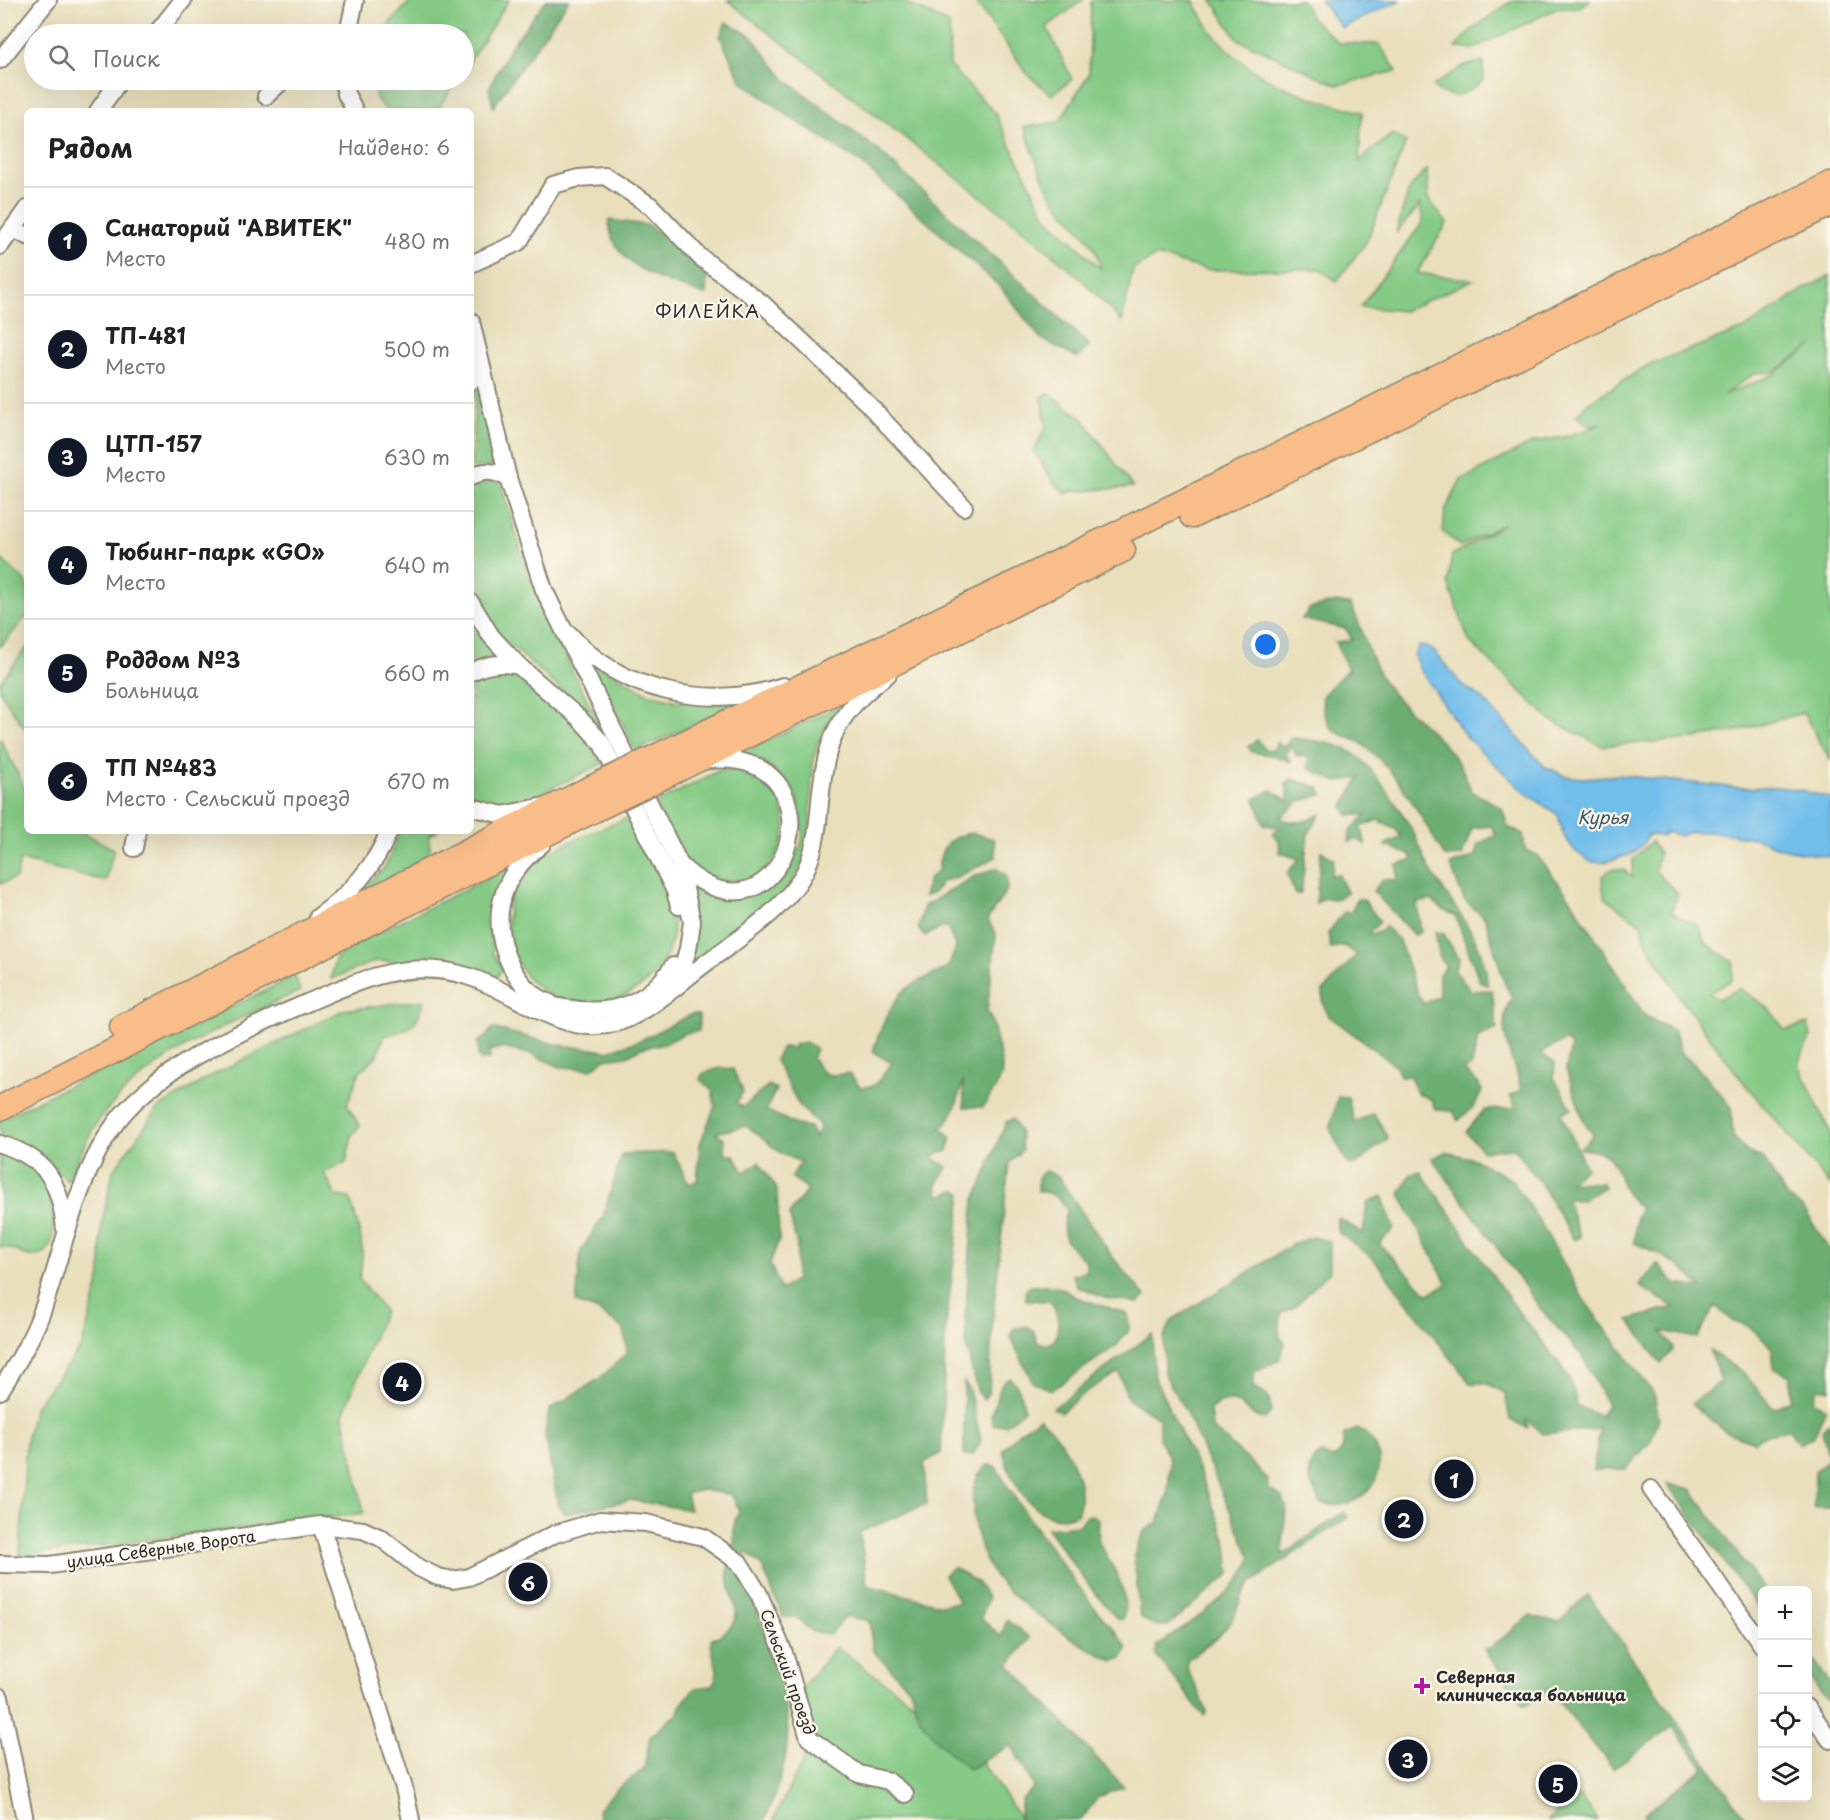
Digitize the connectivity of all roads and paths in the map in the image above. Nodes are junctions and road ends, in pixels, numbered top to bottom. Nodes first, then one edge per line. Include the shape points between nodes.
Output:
1 (48, 0) edge
2 (183, 0) edge
3 (355, 0) edge
4 (29, 24) edge
5 (164, 24) edge
6 (350, 24) edge
7 (24, 30) edge
8 (0, 60) edge
9 (113, 90) edge
10 (272, 90) edge
11 (344, 90) edge
12 (266, 96) dead end
13 (100, 108) edge
14 (353, 108) edge
15 (1830, 184) edge
16 (1830, 204) edge
17 (20, 232) edge
18 (0, 246) edge
19 (474, 263) edge
20 (474, 334) edge
21 (474, 475) edge
22 (508, 478) junction
23 (964, 507) dead end
24 (474, 608) edge
25 (556, 618) junction
26 (928, 646) junction
27 (849, 663) junction
28 (519, 666) junction
29 (474, 670) edge
30 (682, 760) junction
31 (474, 808) edge
32 (566, 812) junction
33 (136, 834) edge
34 (387, 834) edge
35 (134, 848) dead end
36 (680, 865) junction
37 (282, 944) junction
38 (504, 993) junction
39 (663, 998) junction
40 (571, 1011) junction
41 (0, 1090) edge
42 (0, 1107) edge
43 (0, 1144) edge
44 (66, 1237) junction
45 (0, 1391) edge
46 (1651, 1489) dead end
47 (321, 1525) junction
48 (0, 1564) edge
49 (1758, 1640) edge
50 (0, 1697) edge
51 (1812, 1714) edge
52 (1830, 1740) edge
53 (905, 1794) dead end
54 (25, 1820) edge
55 (411, 1820) edge

1 - 4 street
2 - 5 street
3 - 6 street
7 - 8 street
9 - 13 street
10 - 12 street
11 - 14 street
15 - 27 highway
16 - 26 highway
17 - 18 street
19 - 23 street via 519,242 554,185 605,176 651,206 700,257 763,304 867,404
20 - 22 street
21 - 22 street via 482,471 496,472
22 - 25 street
24 - 28 street via 491,636
25 - 27 street via 584,650 615,671 639,682 692,695 739,696 769,691
25 - 36 street
26 - 30 highway
26 - 39 street via 874,685 851,707 834,732 822,777 814,846 794,889 748,933
27 - 30 highway
28 - 29 street via 497,664
28 - 40 street via 601,742 675,891 683,919 678,958 664,979 639,998 618,1007
30 - 32 highway, bridge
30 - 36 street via 724,760 765,772 787,800 791,826 789,843 778,868 753,887 714,888 696,880
31 - 32 street via 503,814
32 - 37 highway
32 - 40 street via 517,868 503,895 500,923 505,951 526,989
32 - 42 highway
33 - 35 street
34 - 37 street via 373,860 337,904
36 - 39 street via 692,922 681,972
37 - 41 highway
38 - 39 street via 556,1019 578,1025 608,1025 635,1016
38 - 40 street
38 - 44 street via 448,972 389,971 338,989 214,1046 166,1077 112,1127 93,1160
43 - 44 street via 46,1169 59,1193
44 - 45 street via 37,1325
46 - 49 street
47 - 48 street, улица Северные Ворота via 50,1565
47 - 53 street, Сельский проезд via 363,1530 381,1538 419,1569 453,1580 469,1577 555,1534 600,1520 646,1523 703,1537 739,1562 759,1594 784,1653 809,1738 859,1774 888,1781
47 - 55 street
50 - 54 street
51 - 52 street

